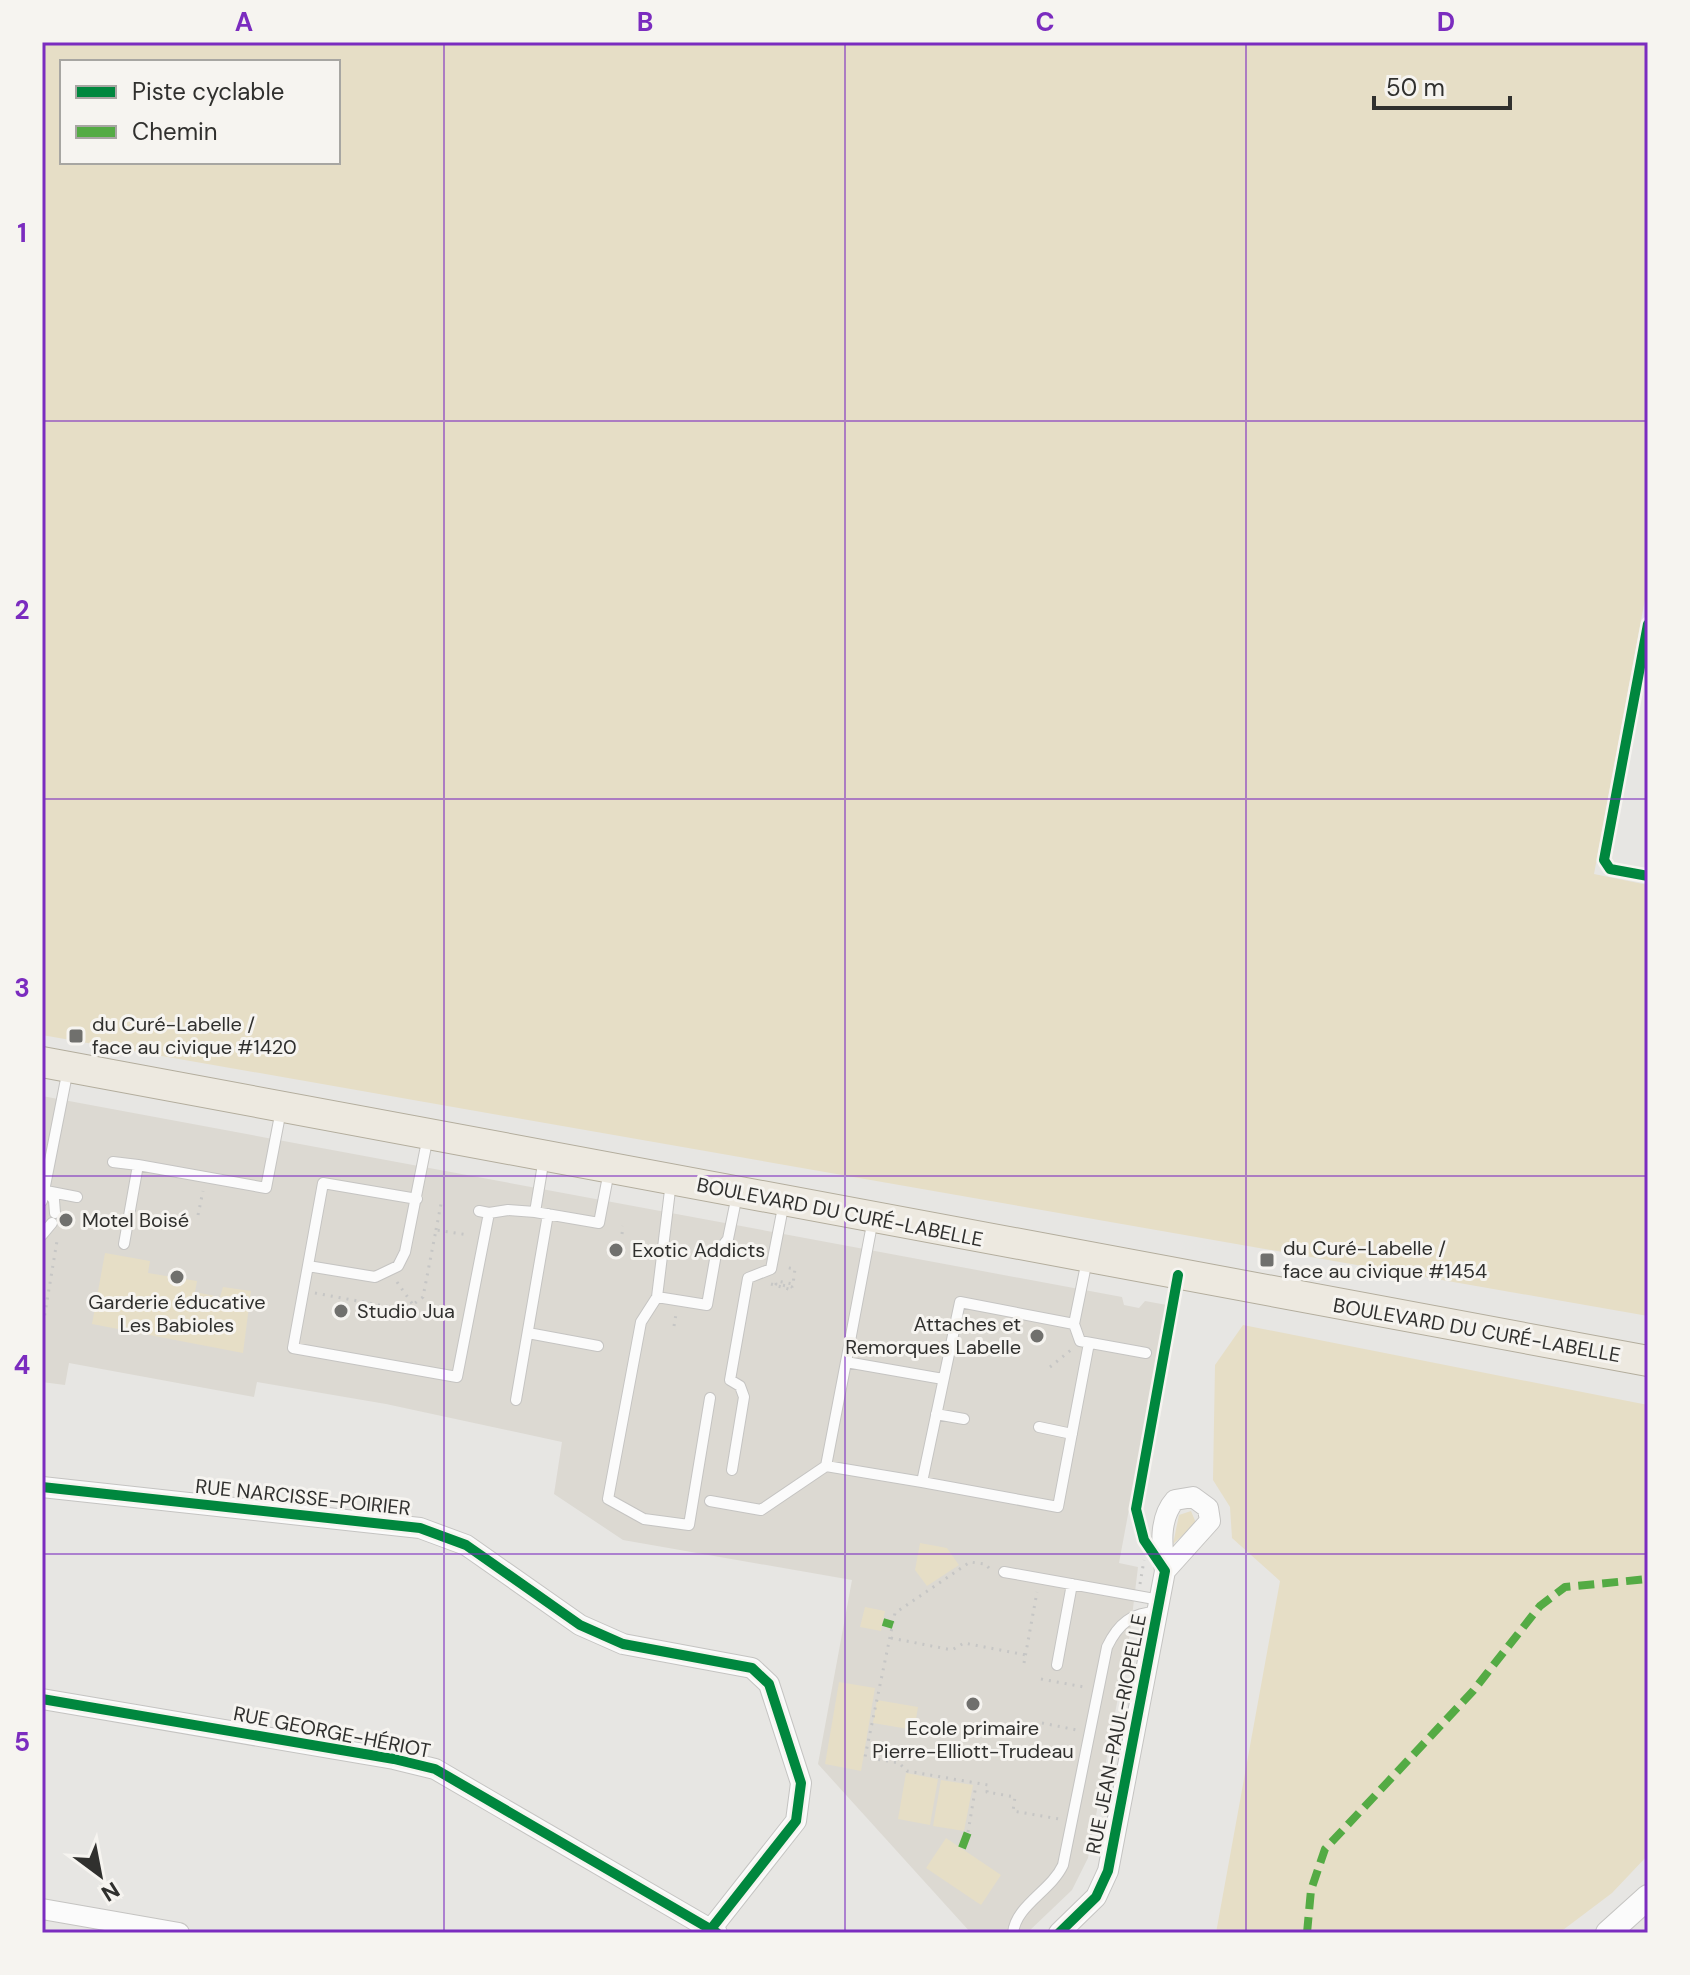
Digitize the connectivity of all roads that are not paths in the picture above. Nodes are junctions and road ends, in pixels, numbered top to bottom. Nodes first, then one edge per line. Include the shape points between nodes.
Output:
1 (55, 1065) edge
2 (282, 1107) junction
3 (429, 1134) junction
4 (545, 1156) junction
5 (113, 1162) dead end
6 (138, 1165) junction
7 (610, 1168) junction
8 (671, 1180) junction
9 (737, 1192) junction
10 (44, 1196) edge
11 (77, 1197) dead end
12 (417, 1199) junction
13 (784, 1201) junction
14 (535, 1212) junction
15 (548, 1214) junction
16 (873, 1218) junction
17 (42, 1235) edge
18 (124, 1244) dead end
19 (1088, 1258) junction
20 (308, 1266) junction
21 (657, 1297) junction
22 (1074, 1324) junction
23 (528, 1333) junction
24 (1085, 1342) junction
25 (598, 1346) dead end
26 (1146, 1353) dead end
27 (1645, 1361) edge
28 (846, 1362) junction
29 (943, 1379) junction
30 (710, 1398) dead end
31 (516, 1400) dead end
32 (936, 1414) junction
33 (964, 1419) dead end
34 (1039, 1427) dead end
35 (1072, 1434) junction
36 (826, 1466) junction
37 (732, 1470) dead end
38 (922, 1482) junction
39 (42, 1487) edge
40 (710, 1501) dead end
41 (1165, 1571) road end
42 (1001, 1572) road end
43 (1072, 1584) junction
44 (1159, 1606) junction
45 (1057, 1665) dead end
46 (42, 1699) edge
47 (1648, 1897) edge
48 (42, 1909) edge
49 (714, 1931) edge
50 (179, 1933) edge
51 (1013, 1933) edge
52 (1059, 1933) edge
53 (1608, 1933) edge

1 - 2 main road, BOULEVARD DU CURÉ-LABELLE
1 - 10 lane
2 - 3 main road, BOULEVARD DU CURÉ-LABELLE
2 - 6 lane via 266,1188
3 - 4 main road, BOULEVARD DU CURÉ-LABELLE
3 - 12 lane
4 - 7 main road, BOULEVARD DU CURÉ-LABELLE
4 - 14 lane
5 - 6 lane
6 - 18 lane
7 - 8 main road, BOULEVARD DU CURÉ-LABELLE
7 - 15 lane via 599,1223
8 - 9 main road, BOULEVARD DU CURÉ-LABELLE
8 - 21 lane
9 - 13 main road, BOULEVARD DU CURÉ-LABELLE
9 - 21 lane via 728,1239 716,1254 707,1305
10 - 11 lane
10 - 17 lane via 54,1200 54,1218
12 - 20 lane via 403,1257 390,1273 369,1276
12 - 20 lane via 323,1183
13 - 16 main road, BOULEVARD DU CURÉ-LABELLE
13 - 37 lane via 771,1269 748,1278 730,1380 744,1397
14 - 15 lane
14 - 20 lane via 484,1212 457,1377 293,1348
15 - 23 lane
16 - 19 main road, BOULEVARD DU CURÉ-LABELLE
16 - 28 lane
19 - 22 lane
19 - 27 main road, BOULEVARD DU CURÉ-LABELLE
21 - 30 lane via 641,1322 608,1499 644,1519 689,1525
22 - 24 lane
22 - 29 lane via 960,1302
23 - 25 lane
23 - 31 lane
24 - 26 lane
24 - 35 lane
28 - 29 lane
28 - 36 lane
29 - 32 lane
32 - 33 lane
32 - 38 lane
34 - 35 lane
35 - 38 lane via 1058,1507
36 - 38 lane
36 - 40 lane via 761,1510
39 - 49 street, RUE NARCISSE-POIRIER via 420,1528 466,1545 580,1625 623,1644 752,1668 769,1684 801,1783 796,1821
41 - 44 street, RUE JEAN-PAUL-RIOPELLE
42 - 43 lane
43 - 44 lane
43 - 45 lane
44 - 51 lane via 1126,1621 1107,1647 1063,1865 1048,1888 1017,1917
44 - 52 street, RUE JEAN-PAUL-RIOPELLE via 1108,1871 1096,1897
46 - 49 street, RUE GEORGE-HÉRIOT via 435,1769
47 - 53 street
48 - 50 street

